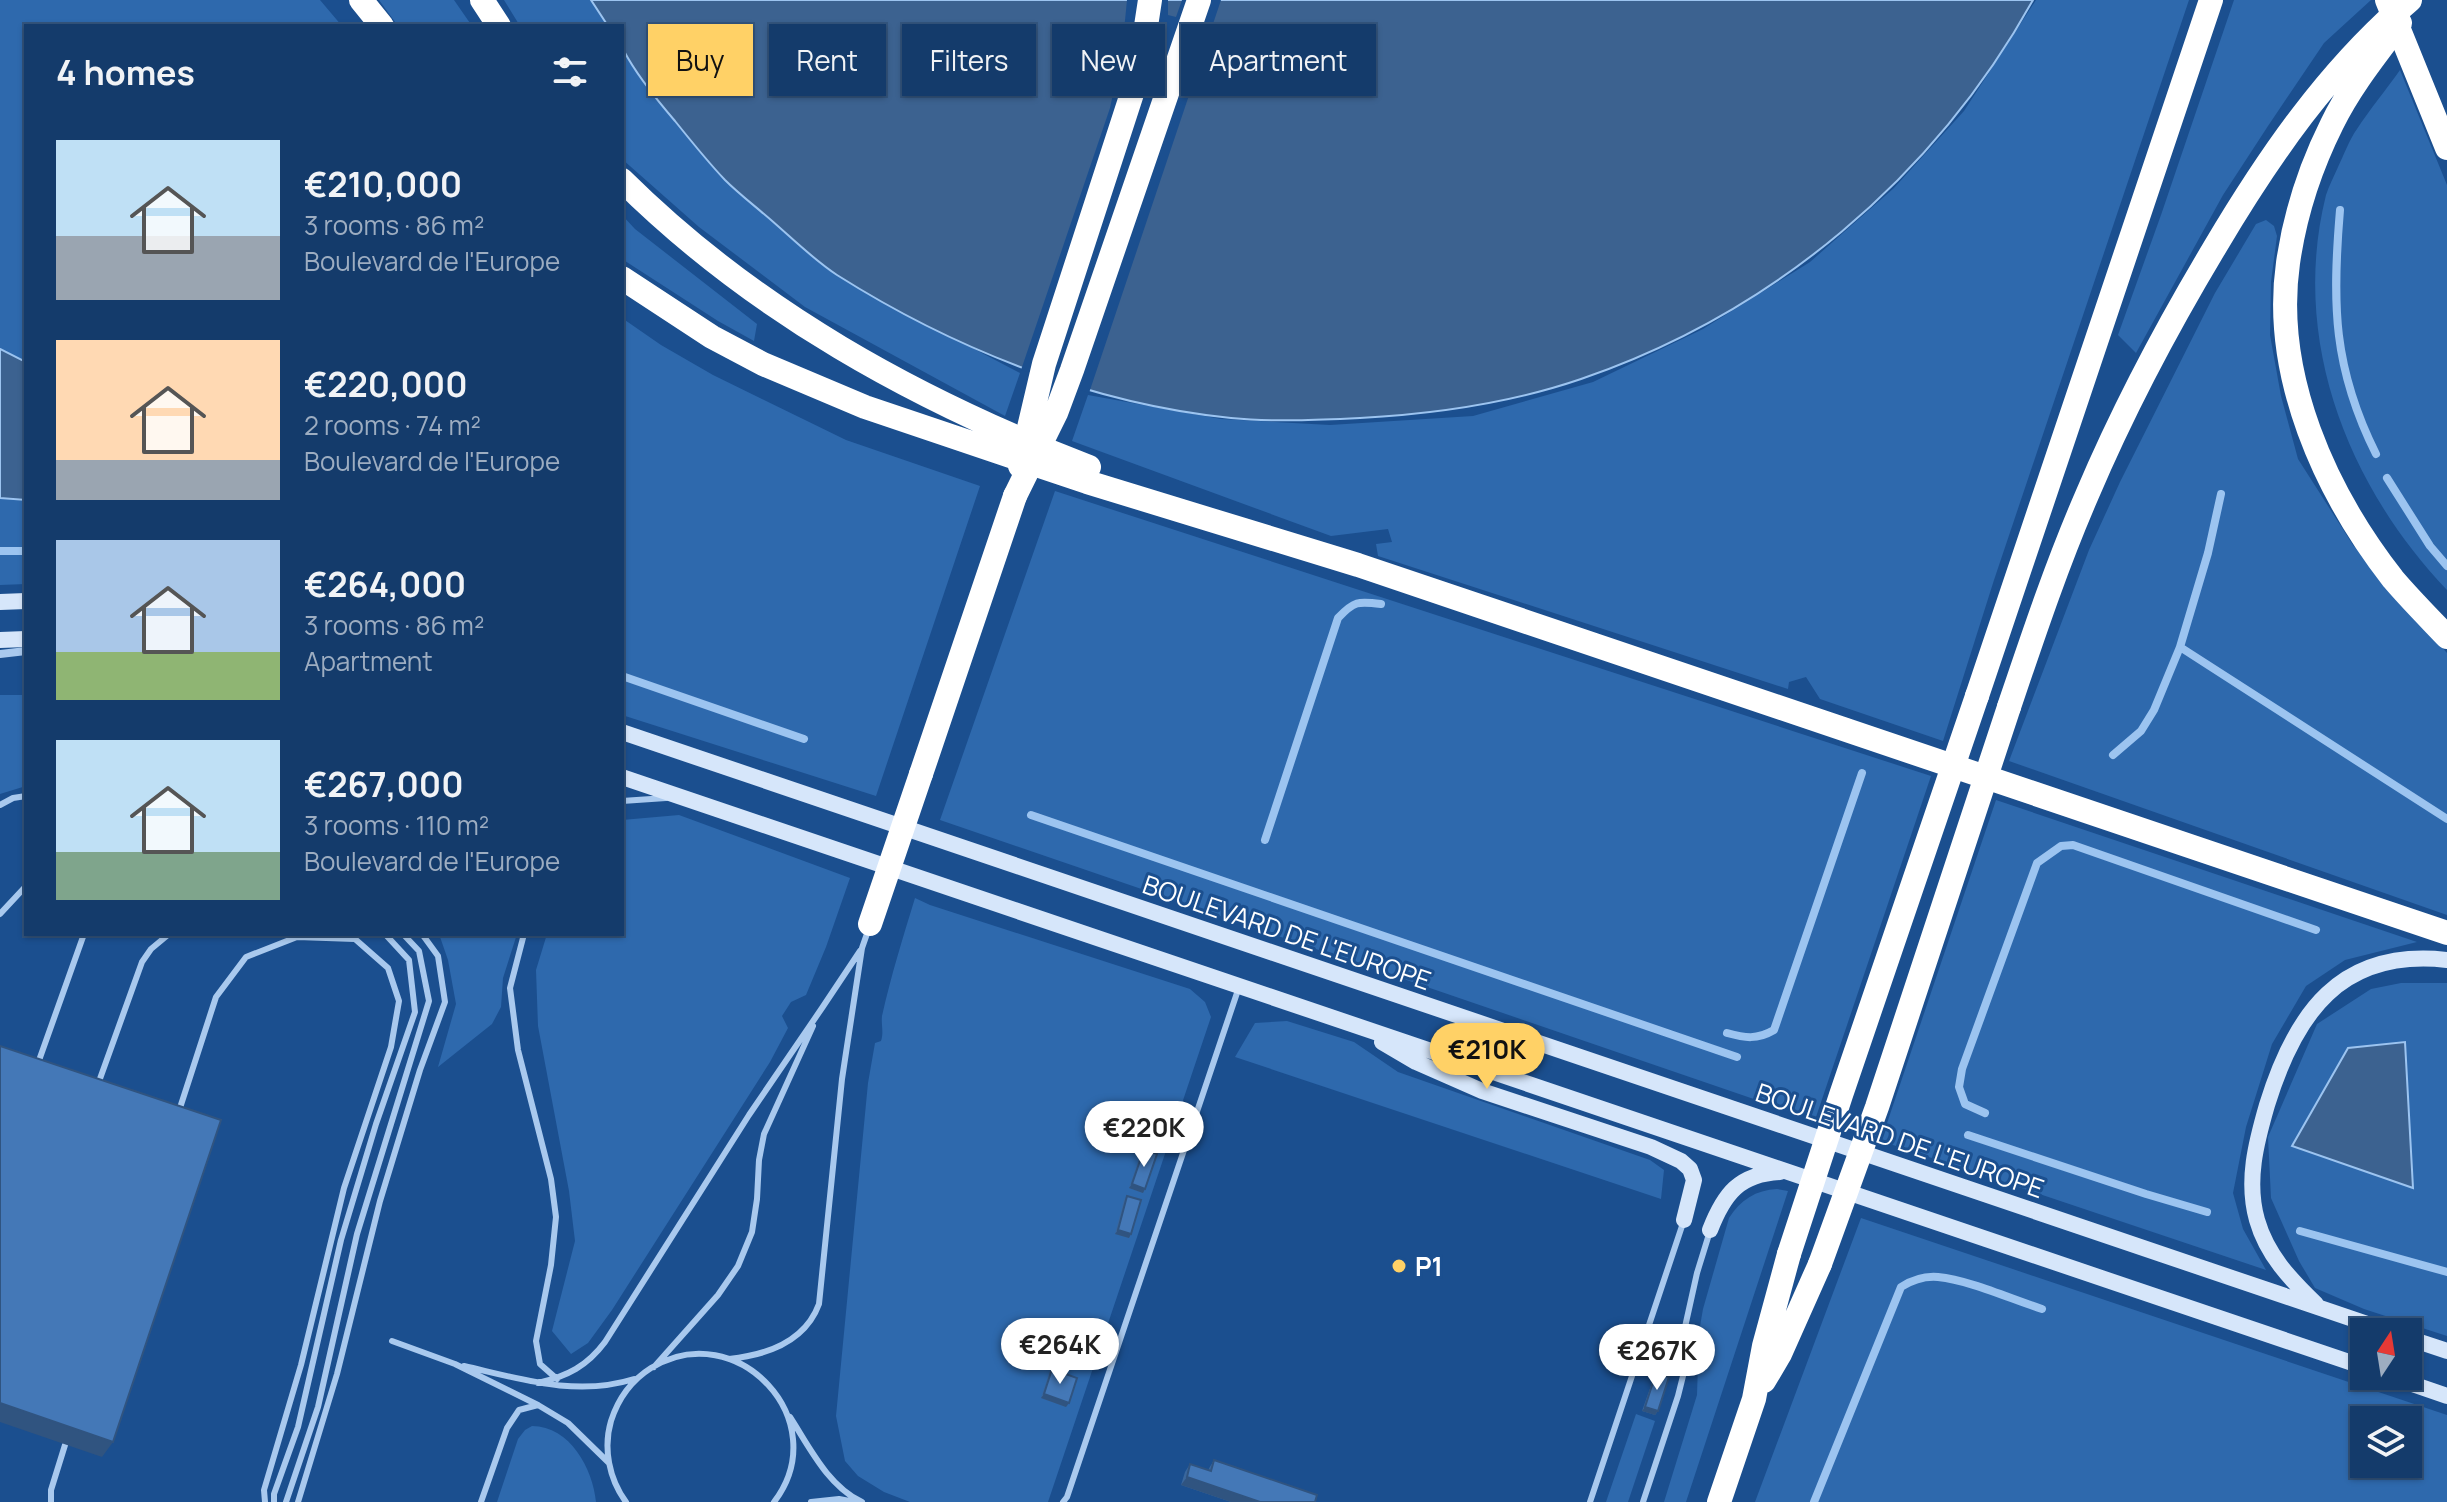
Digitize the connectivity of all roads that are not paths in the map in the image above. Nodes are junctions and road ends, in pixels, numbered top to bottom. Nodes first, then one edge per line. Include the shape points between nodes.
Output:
1 (361, 0) edge
2 (482, 0) edge
3 (1150, 0) edge
4 (1199, 0) edge
5 (2211, 0) edge
6 (2387, 0) edge
7 (2410, 0) edge
8 (2421, 0) edge
9 (380, 24) edge
10 (498, 24) edge
11 (2447, 148) edge
12 (624, 182) edge
13 (624, 279) edge
14 (1015, 496) junction
15 (1358, 565) junction
16 (24, 601) edge
17 (0, 602) edge
18 (2447, 637) edge
19 (24, 639) edge
20 (0, 640) edge
21 (24, 651) edge
22 (0, 654) edge
23 (624, 733) edge
24 (624, 778) edge
25 (24, 796) edge
26 (679, 797) junction
27 (624, 801) edge
28 (0, 805) edge
29 (24, 888) edge
30 (0, 914) edge
31 (870, 924) joint
32 (2447, 933) edge
33 (83, 936) edge
34 (167, 936) edge
35 (387, 936) edge
36 (405, 936) edge
37 (423, 936) edge
38 (523, 936) edge
39 (862, 948) junction
40 (2447, 960) edge
41 (1239, 986) junction
42 (822, 1008) junction
43 (1353, 1025) junction
44 (34, 1076) edge
45 (93, 1097) edge
46 (175, 1124) edge
47 (1786, 1172) junction
48 (1684, 1220) joint
49 (1710, 1230) joint
50 (2320, 1308) junction
51 (2350, 1318) edge
52 (392, 1341) dead end
53 (2422, 1343) edge
54 (2447, 1351) edge
55 (729, 1359) junction
56 (2350, 1362) edge
57 (455, 1364) junction
58 (654, 1367) junction
59 (637, 1378) junction
60 (557, 1379) junction
61 (538, 1383) junction
62 (2422, 1387) edge
63 (2447, 1396) edge
64 (1754, 1399) junction
65 (538, 1405) junction
66 (785, 1410) junction
67 (65, 1445) edge
68 (609, 1463) junction
69 (617, 1486) junction
70 (51, 1502) edge
71 (265, 1502) edge
72 (274, 1502) edge
73 (286, 1502) edge
74 (298, 1502) edge
75 (481, 1502) edge
76 (616, 1502) edge
77 (626, 1502) edge
78 (774, 1502) edge
79 (811, 1502) edge
80 (859, 1502) edge
81 (1063, 1502) edge
82 (1590, 1502) edge
83 (1643, 1502) edge
84 (1719, 1502) edge

1 - 9 highway
2 - 10 highway
3 - 14 highway, bridge via 1139,72 1044,364
4 - 14 highway, bridge via 1072,370
5 - 64 highway, bridge via 1789,1254
6 - 11 highway, bridge
7 - 64 highway, bridge via 2379,26 2313,100 2275,152 2195,280 2125,411 2063,554 1820,1264
8 - 18 highway via 2351,90 2313,165 2294,226 2285,308 2303,415 2328,476 2393,579
12 - 15 highway via 744,286 827,340 940,402 1045,450
13 - 15 highway via 712,337 865,407
14 - 31 highway, bridge
15 - 32 highway
16 - 17 main road
19 - 20 main road
21 - 22 street
23 - 50 main road, BOULEVARD DE L'EUROPE
24 - 26 main road
25 - 28 lane
26 - 27 lane
26 - 41 main road
29 - 30 lane
31 - 39 lane
33 - 44 lane
34 - 45 lane via 142,962
35 - 72 lane via 409,960 415,1012 341,1240 298,1427
36 - 73 lane via 419,951 429,1001 357,1234 318,1407
37 - 74 lane via 438,956 445,1002 380,1201
38 - 60 lane via 510,988 518,1050 556,1217 536,1341 540,1364
39 - 42 lane
39 - 55 lane via 842,1079 819,1304 809,1325 792,1339 761,1354
40 - 50 main road via 2410,959 2370,967 2333,987 2298,1028 2275,1078 2256,1147 2254,1207 2277,1262
41 - 43 main road
41 - 81 lane
42 - 58 lane via 764,1134 752,1232 738,1266
42 - 60 lane via 605,1342 584,1365
43 - 47 main road
43 - 48 main road via 1459,1081 1681,1161 1694,1180
46 - 71 lane via 216,997 246,957 297,937 355,939 388,968 399,1001 391,1047 344,1188
47 - 49 main road via 1743,1181 1726,1197
47 - 56 main road
48 - 82 lane
49 - 83 lane via 1685,1327 1685,1368
50 - 51 main road, BOULEVARD DE L'EUROPE
52 - 57 lane
53 - 54 main road
55 - 58 lane via 683,1355
55 - 66 lane via 769,1384
57 - 61 lane
57 - 65 lane
58 - 59 lane
59 - 61 lane via 587,1388
59 - 68 lane via 611,1423
60 - 61 lane
62 - 63 main road
64 - 84 highway
65 - 68 lane via 568,1423
65 - 75 lane via 519,1410 507,1428
66 - 78 lane via 792,1455
66 - 80 lane via 833,1481
67 - 70 lane
68 - 69 lane
69 - 76 lane
69 - 77 lane
79 - 80 lane

